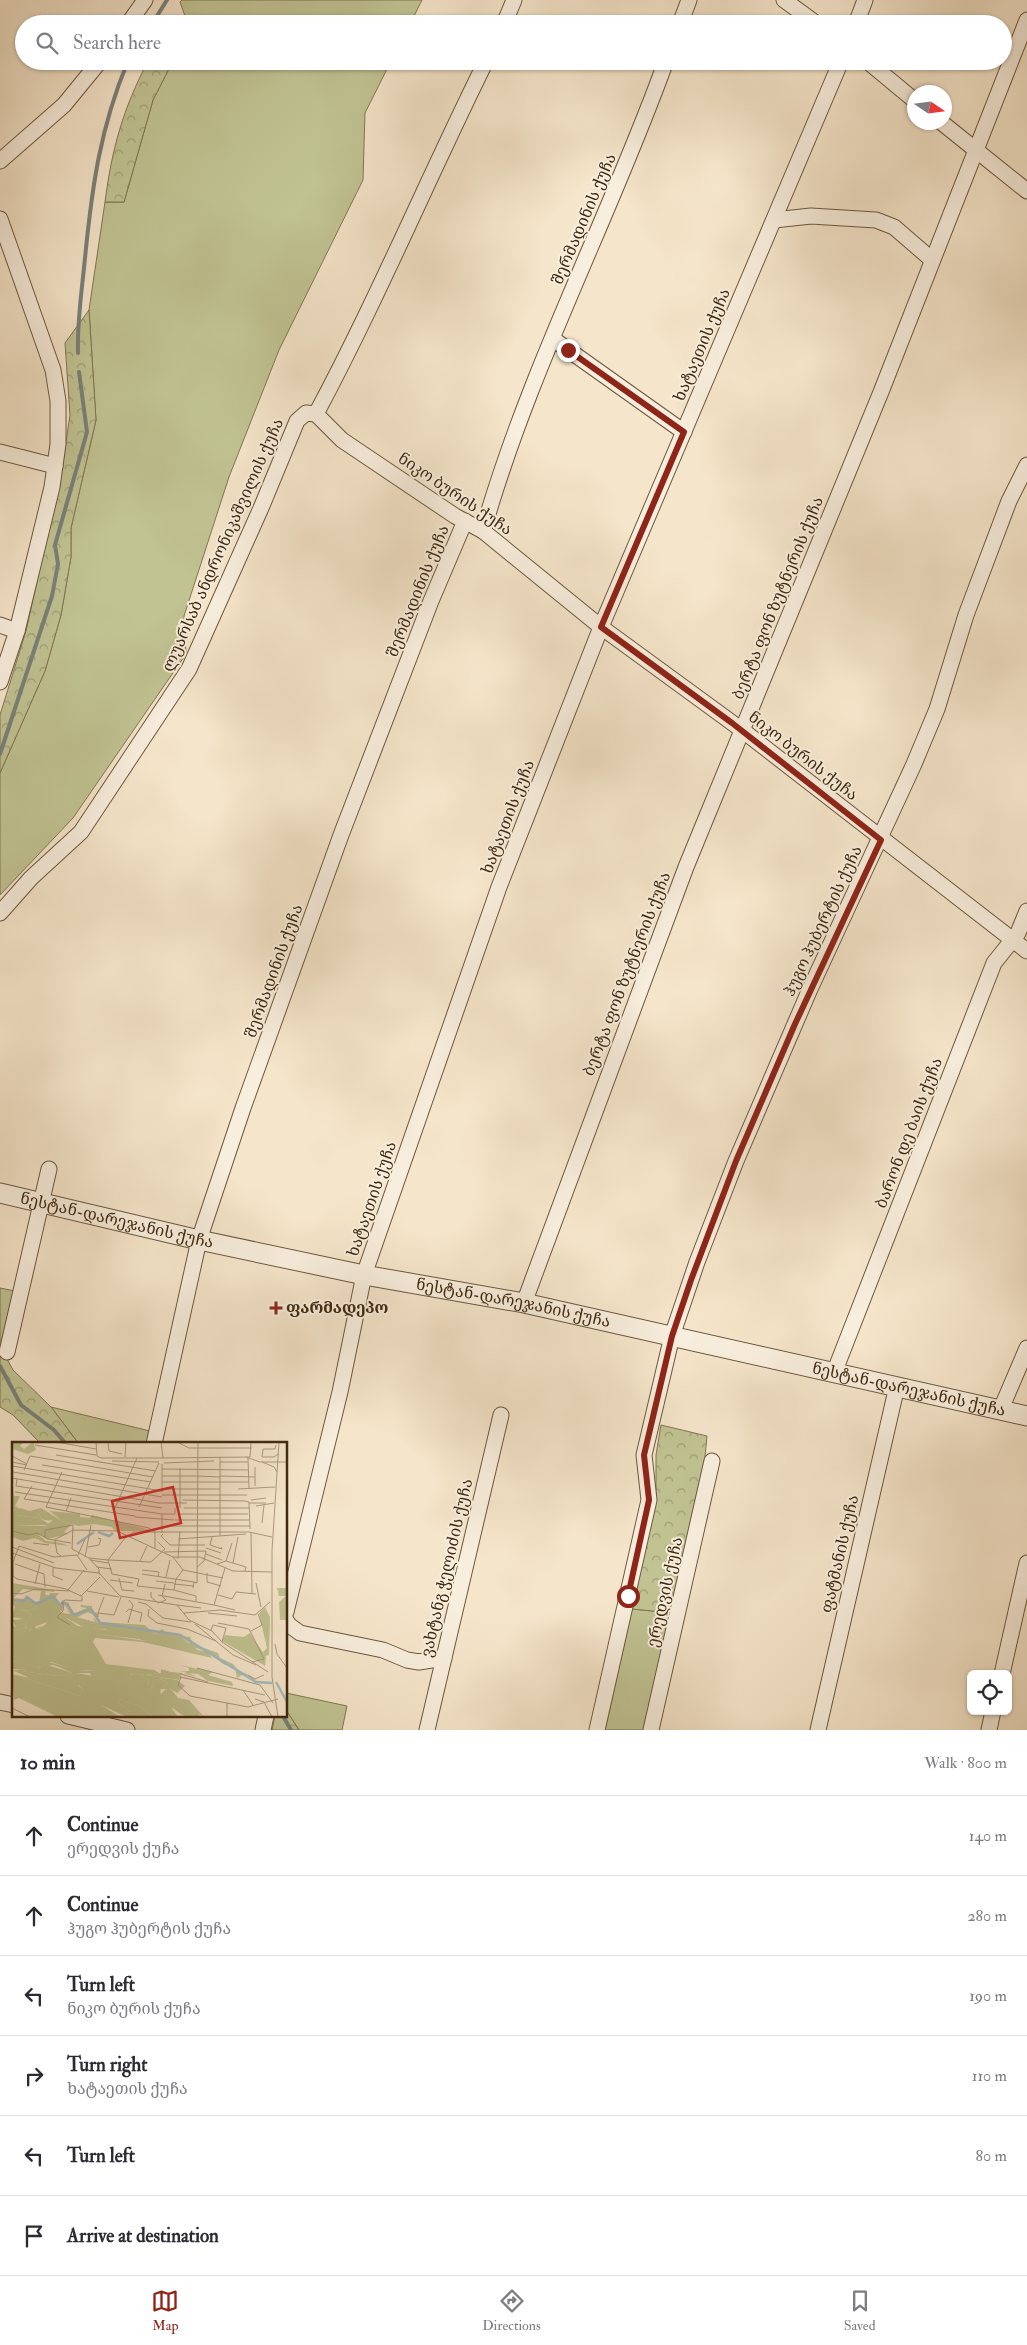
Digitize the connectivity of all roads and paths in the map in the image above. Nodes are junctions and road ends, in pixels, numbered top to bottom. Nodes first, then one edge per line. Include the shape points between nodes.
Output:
1 (145, 0) edge
2 (514, 0) edge
3 (689, 0) edge
4 (784, 0) edge
5 (865, 0) edge
6 (134, 15) edge
7 (508, 15) edge
8 (683, 15) edge
9 (805, 15) edge
10 (859, 15) edge
11 (1027, 20) edge
12 (1012, 58) edge
13 (92, 70) edge
14 (482, 70) edge
15 (663, 70) edge
16 (837, 70) edge
17 (878, 70) edge
18 (1007, 70) edge
19 (907, 94) edge
20 (951, 130) edge
21 (975, 150) junction
22 (0, 161) edge
23 (1027, 191) edge
24 (0, 219) edge
25 (774, 220) junction
26 (931, 259) junction
27 (553, 339) junction
28 (316, 414) junction
29 (684, 432) junction
30 (0, 452) edge
31 (1027, 465) edge
32 (55, 466) junction
33 (465, 521) junction
34 (483, 530) junction
35 (0, 625) edge
36 (601, 627) junction
37 (17, 631) junction
38 (0, 682) edge
39 (742, 730) junction
40 (881, 840) junction
41 (1027, 912) edge
42 (0, 913) edge
43 (1012, 940) junction
44 (1027, 951) edge
45 (50, 1169) dead end
46 (0, 1193) edge
47 (42, 1203) junction
48 (199, 1240) junction
49 (364, 1275) junction
50 (524, 1304) junction
51 (672, 1336) junction
52 (1027, 1348) edge
53 (7, 1352) dead end
54 (834, 1373) junction
55 (897, 1386) junction
56 (1001, 1409) junction
57 (501, 1415) dead end
58 (1027, 1416) edge
59 (154, 1442) edge
60 (712, 1461) dead end
61 (1027, 1563) edge
62 (288, 1604) edge
63 (288, 1623) edge
64 (444, 1658) junction
65 (1003, 1670) edge
66 (992, 1715) edge
67 (75, 1718) edge
68 (91, 1723) edge
69 (127, 1730) edge
70 (427, 1730) edge
71 (597, 1730) edge
72 (651, 1730) edge
73 (818, 1730) edge
74 (989, 1730) edge

1 - 6 street
2 - 7 street
3 - 8 street
4 - 9 street
5 - 10 street
11 - 12 street, ბერტა ფონ ზუტნერის ქუჩა
13 - 22 street via 64,104
14 - 28 street via 393,263
15 - 27 street, შერმადინის ქუჩა
16 - 25 street, ხატაეთის ქუჩა
17 - 19 street
18 - 21 street, ბერტა ფონ ზუტნერის ქუჩა
20 - 21 street
21 - 23 street
21 - 26 street, ბერტა ფონ ზუტნერის ქუჩა
24 - 32 street via 53,370 58,401
25 - 26 street via 811,216 876,220 894,227
25 - 29 street, ხატაეთის ქუჩა
26 - 39 street, ბერტა ფონ ზუტნერის ქუჩა via 881,392
27 - 29 street
27 - 34 street, შერმადინის ქუჩა via 515,429
28 - 33 street, ნიკო ბურის ქუჩა via 342,440
28 - 42 street, ლუარსაბ ანდრონიკაშვილის ქუჩა via 306,413 297,421 189,669 81,832 31,878
29 - 36 street, ხატაეთის ქუჩა
30 - 32 street
31 - 40 street, ჰუგო ჰუბერტის ქუჩა via 1009,501 966,615 937,708
32 - 37 street
33 - 34 street, ნიკო ბურის ქუჩა
33 - 48 street, შერმადინის ქუჩა via 341,835
34 - 36 street, ნიკო ბურის ქუჩა
35 - 37 street
36 - 39 street, ნიკო ბურის ქუჩა
36 - 49 street, ხატაეთის ქუჩა via 500,887
37 - 38 street
39 - 40 street, ნიკო ბურის ქუჩა
39 - 50 street, ბერტა ფონ ზუტნერის ქუჩა via 672,904
40 - 43 street, ნიკო ბურის ქუჩა
40 - 51 street, ჰუგო ჰუბერტის ქუჩა via 810,989 736,1161
41 - 43 street, ბარონ დე ბაის ქუჩა
43 - 44 street, ნიკო ბურის ქუჩა
43 - 54 street, ბარონ დე ბაის ქუჩა via 994,963
45 - 47 street
46 - 47 street, ნესტან-დარეჯანის ქუჩა
47 - 48 street, ნესტან-დარეჯანის ქუჩა
47 - 53 street
48 - 49 street, ნესტან-დარეჯანის ქუჩა
48 - 59 street, შერმადინის ქუჩა
49 - 50 street, ნესტან-დარეჯანის ქუჩა
49 - 62 street, ხატაეთის ქუჩა via 340,1392
50 - 51 street, ნესტან-დარეჯანის ქუჩა
51 - 54 street, ნესტან-დარეჯანის ქუჩა
51 - 71 street via 644,1455 649,1500
52 - 56 street
54 - 55 street, ნესტან-დარეჯანის ქუჩა
55 - 56 street, ნესტან-დარეჯანის ქუჩა
55 - 73 street, ფატმანის ქუჩა
56 - 58 street, ნესტან-დარეჯანის ქუჩა
57 - 64 street, ვახტანგ ჭელიძის ქუჩა
60 - 72 street, ერედვის ქუჩა
61 - 65 street
63 - 64 street via 300,1633 383,1650 407,1660 419,1662
64 - 70 street, ვახტანგ ჭელიძის ქუჩა
66 - 74 street
67 - 68 street
68 - 69 street

